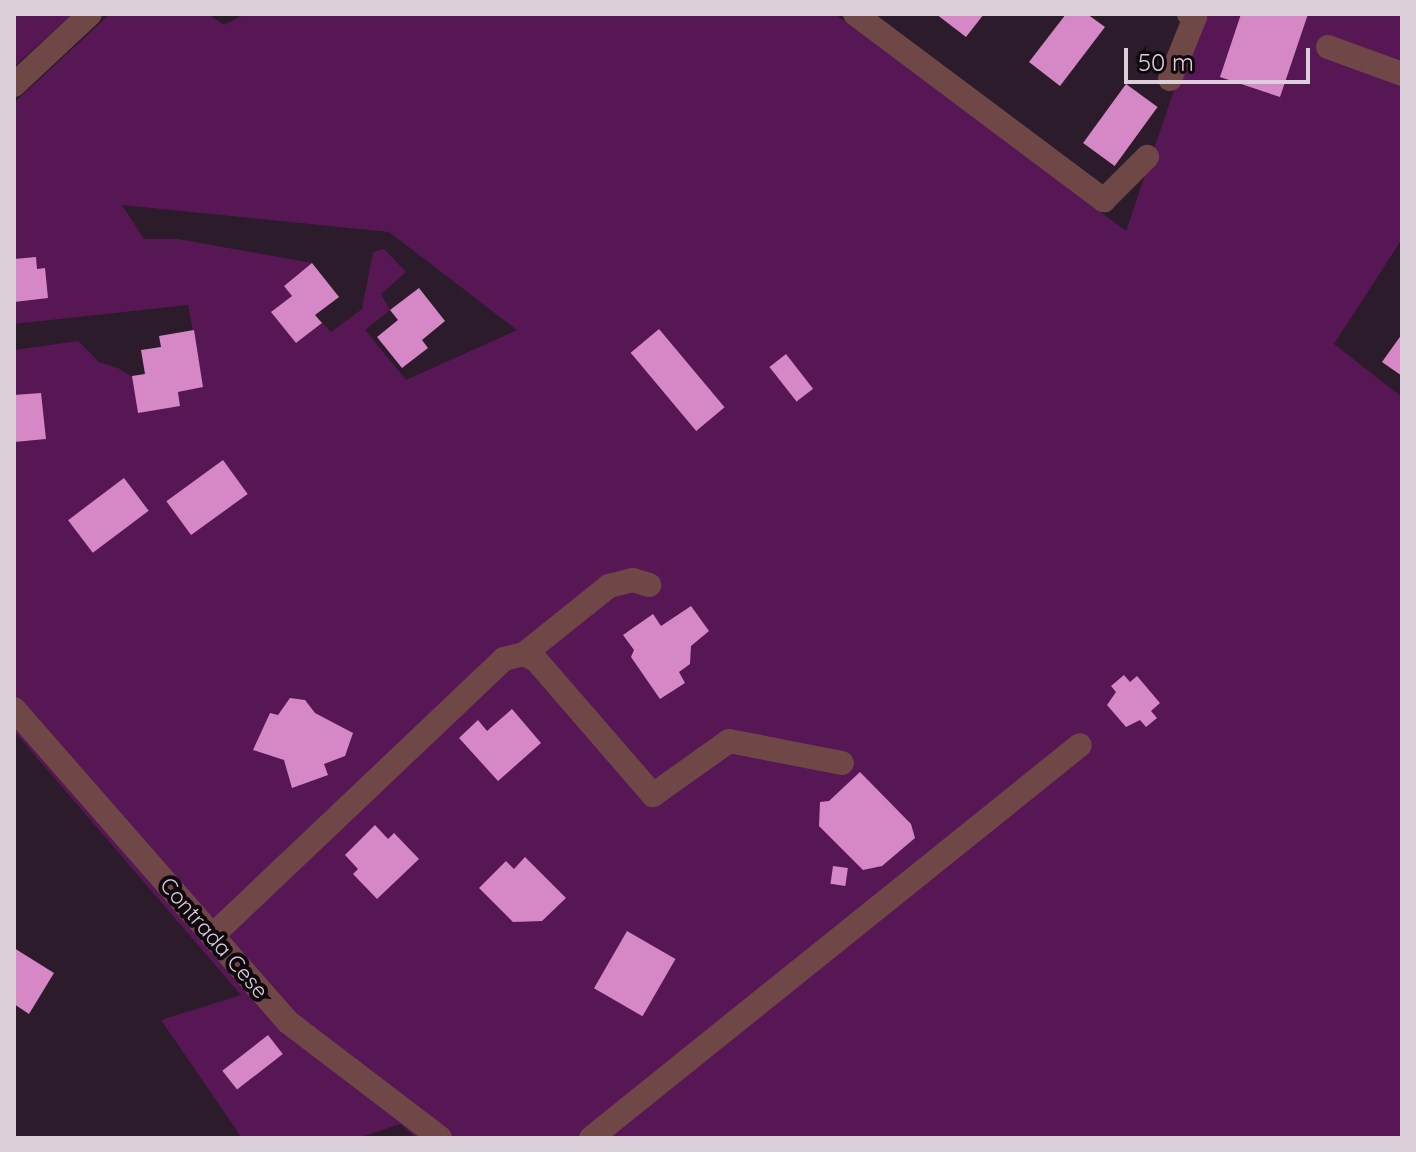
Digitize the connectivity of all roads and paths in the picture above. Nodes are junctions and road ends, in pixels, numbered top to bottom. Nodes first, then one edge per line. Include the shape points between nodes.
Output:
1 (90, 14) edge
2 (855, 14) edge
3 (1189, 14) edge
4 (1328, 47) dead end
5 (1402, 74) edge
6 (1170, 79) dead end
7 (14, 85) edge
8 (1147, 157) dead end
9 (649, 585) dead end
10 (524, 654) junction
11 (14, 709) edge
12 (1080, 745) dead end
13 (842, 763) dead end
14 (212, 936) junction
15 (440, 1138) edge
16 (591, 1138) edge

1 - 7 street
2 - 8 street via 1104,200
3 - 6 street via 1195,17
4 - 5 street
9 - 10 street via 633,580 609,586
10 - 13 street via 536,660 653,795 729,741
10 - 14 street via 504,659
11 - 14 street, Contrada Cese
12 - 16 street
14 - 15 street, Contrada Cese via 288,1022

